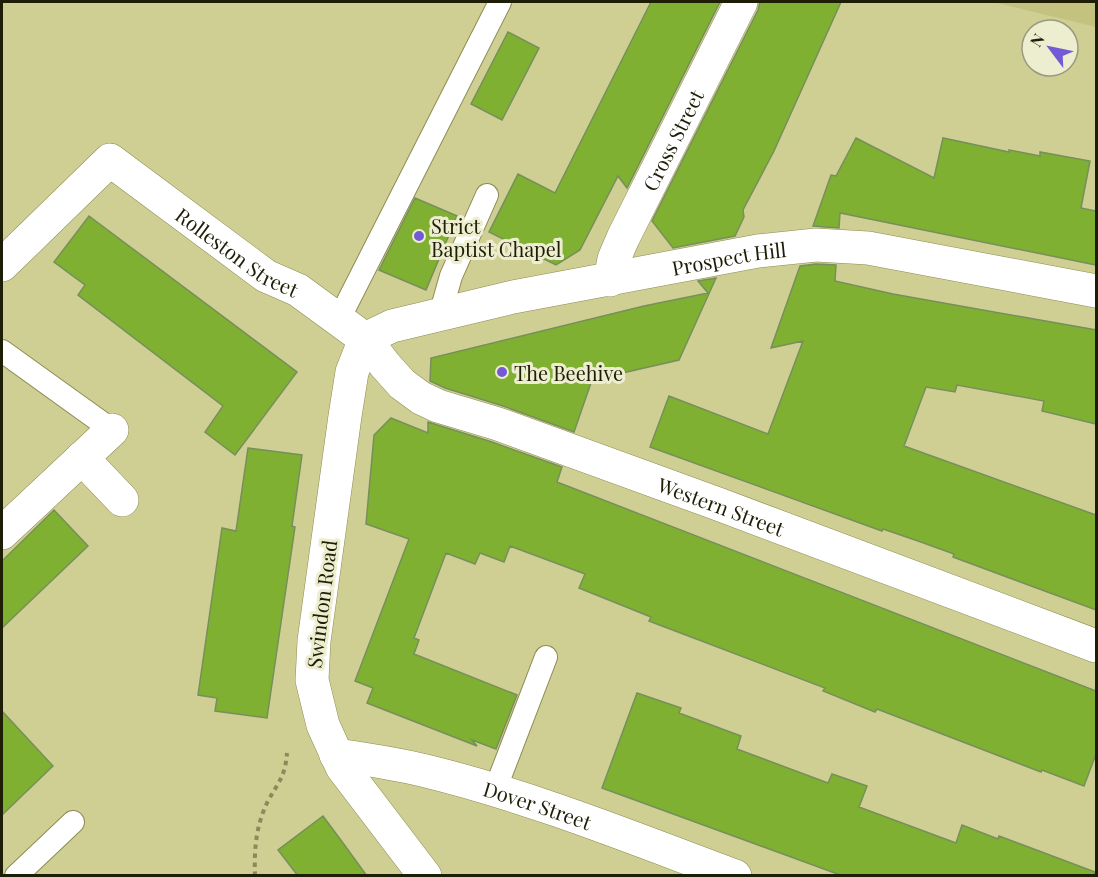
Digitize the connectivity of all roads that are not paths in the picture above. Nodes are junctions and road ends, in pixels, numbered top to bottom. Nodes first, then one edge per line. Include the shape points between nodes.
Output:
1 (500, 2) edge
2 (741, 2) edge
3 (487, 195) dead end
4 (2, 265) edge
5 (610, 280) junction
6 (1096, 291) edge
7 (440, 315) junction
8 (339, 319) junction
9 (365, 339) junction
10 (2, 351) edge
11 (112, 430) joint
12 (82, 458) junction
13 (122, 500) dead end
14 (2, 533) edge
15 (1096, 646) edge
16 (546, 657) dead end
17 (336, 755) junction
18 (495, 790) junction
19 (74, 822) dead end
20 (16, 876) edge
21 (425, 876) edge
22 (735, 876) edge

1 - 8 lane
2 - 5 street, Cross Street via 623,238
3 - 7 lane via 451,276
4 - 8 street, Rolleston Street via 110,160 266,276 298,290
5 - 6 street, Prospect Hill via 758,251 816,245 868,248
5 - 7 street, Prospect Hill
7 - 9 street, Prospect Hill via 392,326
8 - 9 street, Rolleston Street
9 - 15 street, Western Street via 402,384 438,406 674,488
9 - 17 street, Swindon Road via 350,383 313,658 316,701
10 - 11 lane
11 - 12 street
12 - 13 street
12 - 14 street
16 - 18 lane
17 - 18 street, Dover Street via 426,771
17 - 21 street, Swindon Road via 354,785
18 - 22 street, Dover Street
19 - 20 lane

